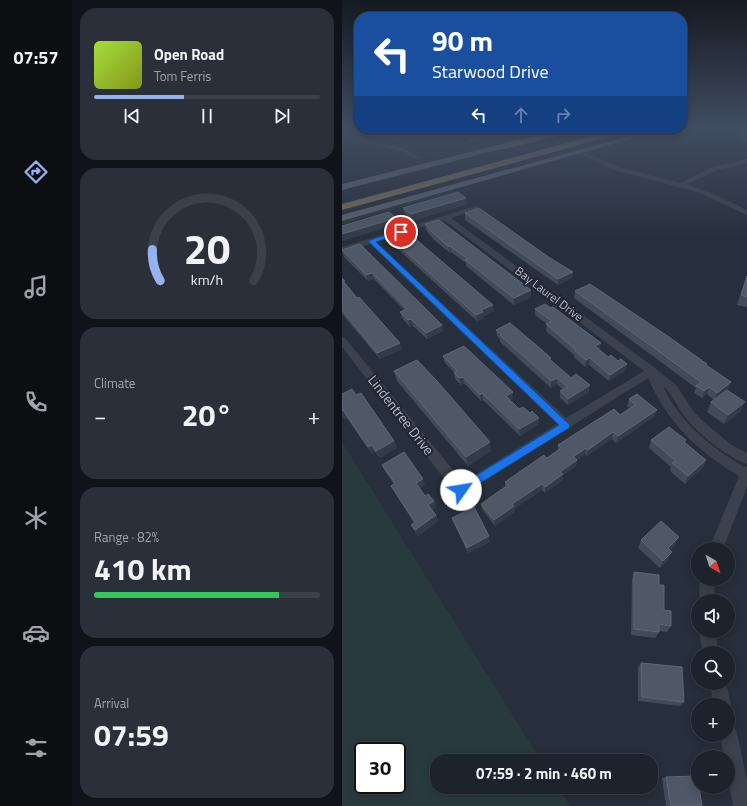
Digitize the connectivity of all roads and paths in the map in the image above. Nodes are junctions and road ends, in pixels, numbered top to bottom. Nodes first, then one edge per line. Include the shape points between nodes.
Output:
1 (415, 166) edge
2 (428, 166) edge
3 (466, 166) edge
4 (493, 166) edge
5 (528, 166) edge
6 (530, 166) edge
7 (607, 166) edge
8 (724, 166) edge
9 (521, 168) junction
10 (403, 172) junction
11 (681, 185) junction
12 (342, 187) edge
13 (342, 199) edge
14 (342, 207) edge
15 (476, 208) edge
16 (747, 212) edge
17 (342, 218) edge
18 (446, 218) junction
19 (371, 241) junction
20 (342, 250) edge
21 (342, 340) edge
22 (651, 371) junction
23 (566, 425) junction
24 (747, 459) edge
25 (746, 472) edge
26 (719, 542) edge
27 (730, 742) edge
28 (743, 806) edge

1 - 10 main road
2 - 10 main road
3 - 13 highway
4 - 14 highway
5 - 9 highway
6 - 9 main road
7 - 11 street
8 - 11 street via 704,172
9 - 17 main road
10 - 12 main road
11 - 16 street via 711,195
15 - 18 street
18 - 19 street
18 - 22 street, Bay Laurel Drive
19 - 20 street
19 - 23 street
21 - 23 street, Lindentree Drive via 461,490
22 - 23 street
22 - 24 street, Bay Laurel Drive via 673,389 700,426 726,447
22 - 25 street via 658,389 693,438 723,461
25 - 26 street
27 - 28 street

